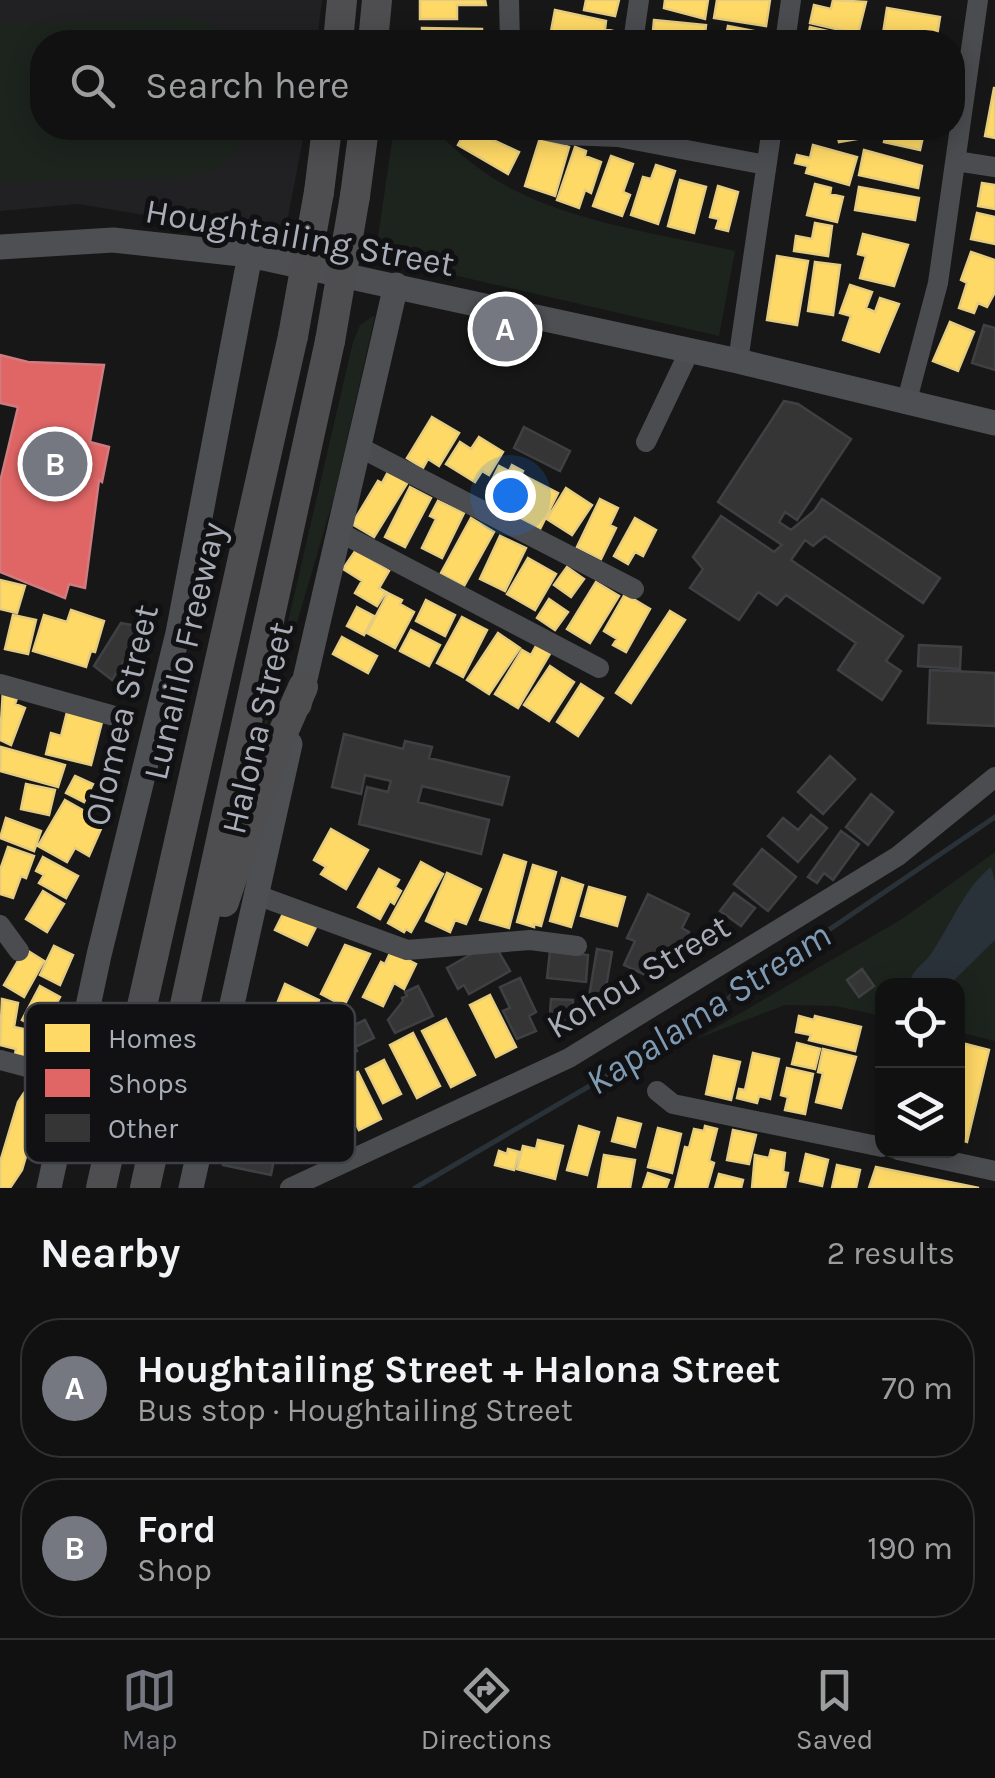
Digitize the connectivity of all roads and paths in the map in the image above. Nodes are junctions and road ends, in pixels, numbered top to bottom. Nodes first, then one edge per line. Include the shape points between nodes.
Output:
1 (342, 0) edge
2 (377, 0) edge
3 (509, 0) edge
4 (639, 0) edge
5 (792, 0) edge
6 (978, 0) edge
7 (339, 30) edge
8 (374, 30) edge
9 (510, 30) edge
10 (634, 30) edge
11 (787, 30) edge
12 (965, 95) edge
13 (325, 140) edge
14 (362, 140) edge
15 (655, 140) edge
16 (770, 140) edge
17 (959, 140) edge
18 (956, 161) junction
19 (766, 165) junction
20 (995, 167) edge
21 (0, 247) edge
22 (250, 256) junction
23 (396, 285) junction
24 (689, 352) junction
25 (738, 362) junction
26 (906, 404) junction
27 (995, 424) edge
28 (646, 442) dead end
29 (361, 448) junction
30 (341, 533) junction
31 (634, 589) dead end
32 (599, 668) dead end
33 (0, 684) edge
34 (303, 687) junction
35 (125, 719) dead end
36 (995, 778) edge
37 (254, 894) junction
38 (0, 926) edge
39 (576, 946) dead end
40 (19, 950) dead end
41 (89, 1003) edge
42 (143, 1003) edge
43 (184, 1003) edge
44 (192, 1003) edge
45 (231, 1003) edge
46 (0, 1060) edge
47 (25, 1067) edge
48 (657, 1090) dead end
49 (875, 1146) edge
50 (355, 1158) edge
51 (935, 1158) edge
52 (55, 1163) edge
53 (107, 1163) edge
54 (150, 1163) edge
55 (196, 1163) edge
56 (344, 1163) edge
57 (995, 1171) edge
58 (50, 1188) edge
59 (101, 1188) edge
60 (145, 1188) edge
61 (191, 1188) edge
62 (290, 1188) edge

1 - 7 highway
2 - 8 highway
3 - 9 street
4 - 10 street
5 - 11 street
6 - 12 street
13 - 42 highway, Lunalilo Freeway, bridge via 294,336
14 - 43 highway, bridge via 330,341
15 - 19 street
16 - 19 street
17 - 18 street
18 - 20 street
18 - 26 street via 938,283
19 - 25 street
21 - 22 main road, Houghtailing Street via 113,240
22 - 23 main road, Houghtailing Street
22 - 41 main road, Olomea Street via 178,633
23 - 24 main road, Houghtailing Street
23 - 29 main road, Halona Street
24 - 25 main road, Houghtailing Street
24 - 28 street
25 - 26 main road, Houghtailing Street
26 - 27 main road, Houghtailing Street
29 - 30 main road, Halona Street
29 - 31 street
30 - 32 street
30 - 34 main road, Halona Street
33 - 35 street
34 - 37 main road, Halona Street
34 - 44 highway via 263,785
36 - 50 street, Kohou Street via 898,856 569,1058
37 - 39 street via 407,950 530,940
37 - 45 main road, Halona Street
38 - 40 street
46 - 47 street
48 - 49 street via 672,1104
51 - 57 street
52 - 58 main road, Olomea Street
53 - 59 highway, Lunalilo Freeway, bridge
54 - 60 highway
55 - 61 main road, Halona Street
56 - 62 street, Kohou Street

